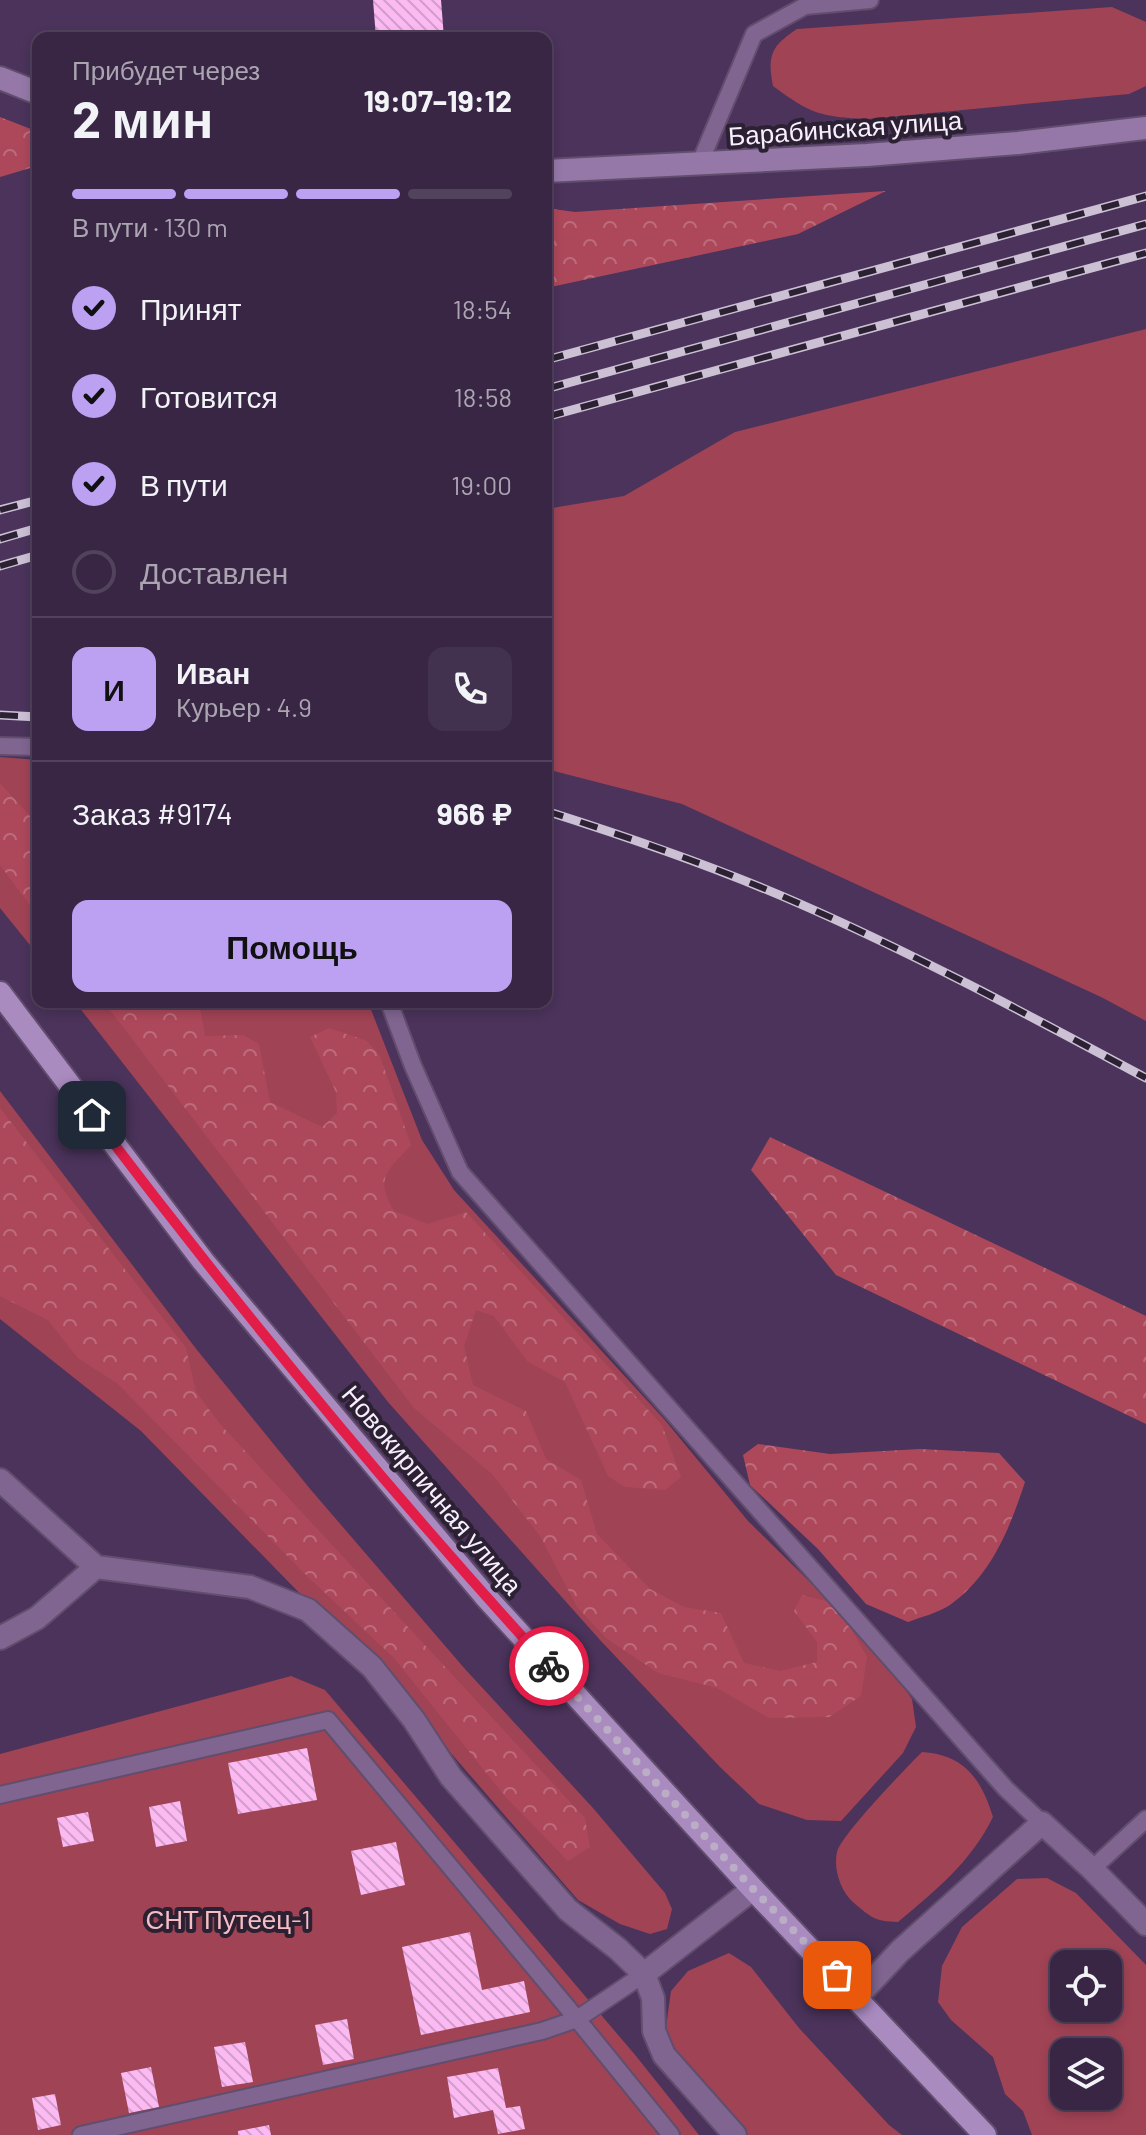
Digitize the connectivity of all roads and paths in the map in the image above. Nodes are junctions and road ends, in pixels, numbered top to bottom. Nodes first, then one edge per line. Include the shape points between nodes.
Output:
1 (870, 0) edge
2 (0, 78) edge
3 (32, 91) edge
4 (1146, 128) edge
5 (699, 165) junction
6 (552, 171) edge
7 (0, 746) edge
8 (32, 747) edge
9 (0, 993) edge
10 (391, 1008) edge
11 (0, 1480) edge
12 (96, 1567) junction
13 (0, 1638) edge
14 (0, 1795) edge
15 (1146, 1819) edge
16 (1042, 1823) junction
17 (1092, 1869) junction
18 (753, 1889) junction
19 (1146, 1924) edge
20 (644, 1974) junction
21 (857, 1997) junction
22 (577, 2019) junction
23 (81, 2135) edge
24 (671, 2135) edge
25 (735, 2135) edge
26 (985, 2135) edge

1 - 5 lane via 805,6 754,34
2 - 3 main road
4 - 5 main road, Барабинская улица via 1018,143
5 - 6 main road, Барабинская улица
7 - 8 lane
9 - 18 main road, Новокирпичная улица via 213,1273 485,1596
10 - 16 lane via 460,1172 1006,1789
11 - 12 street
12 - 13 street via 37,1618
12 - 20 street via 250,1587 308,1610 372,1667 451,1777 568,1910
14 - 22 lane via 328,1720
15 - 17 lane
16 - 17 street
16 - 21 street via 900,1951
17 - 19 street
18 - 20 street
18 - 21 main road, Новокирпичная улица
20 - 22 lane
20 - 25 street via 664,2055
21 - 26 main road, Новокирпичная улица
22 - 23 lane
22 - 24 lane

